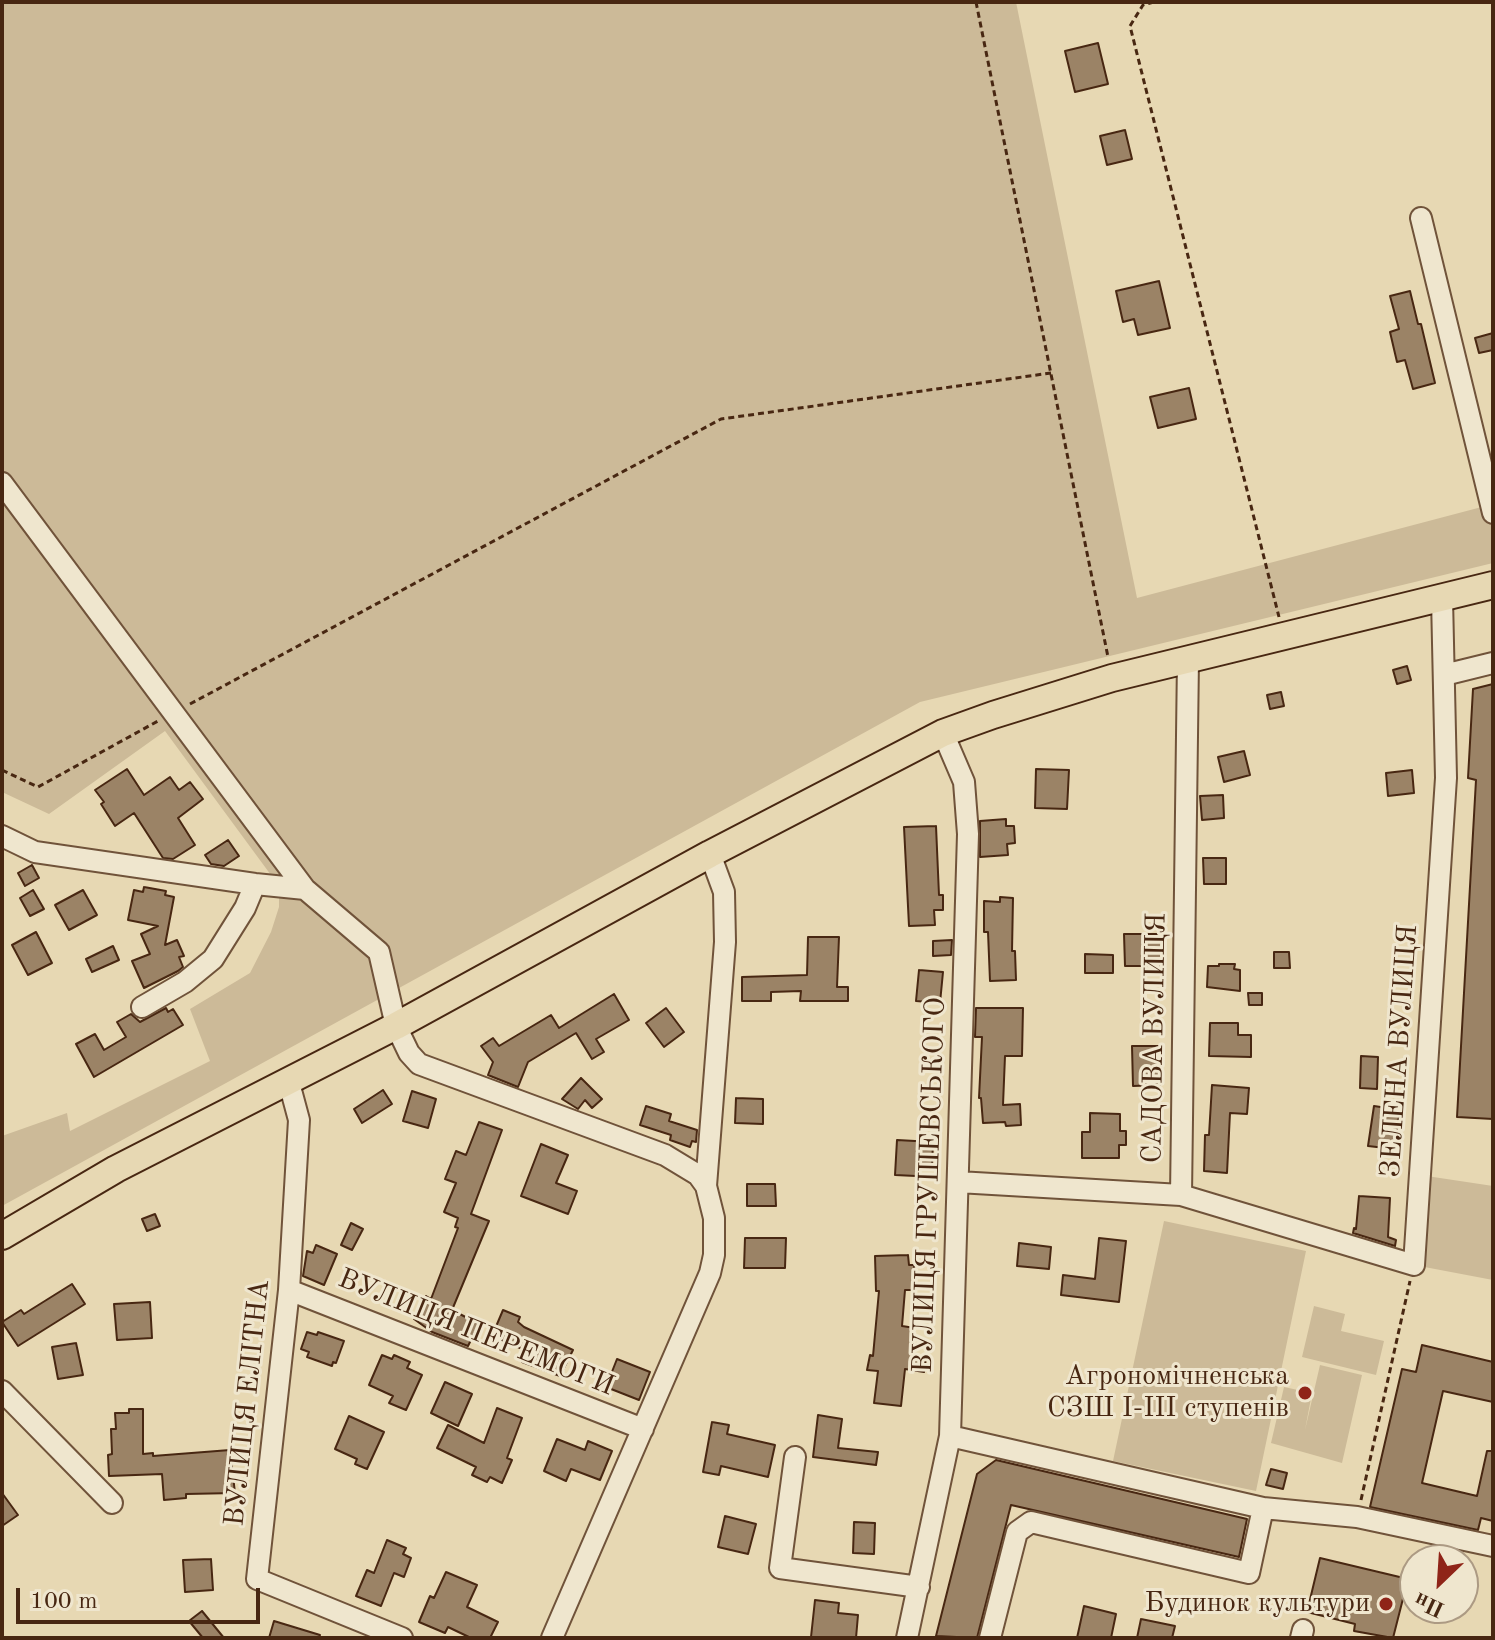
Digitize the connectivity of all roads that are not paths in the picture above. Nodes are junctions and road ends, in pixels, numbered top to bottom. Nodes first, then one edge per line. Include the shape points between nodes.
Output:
1 (1421, 218) dead end
2 (2, 483) edge
3 (1493, 513) edge
4 (1493, 585) edge
5 (1442, 598) junction
6 (1188, 659) junction
7 (1493, 663) edge
8 (1444, 675) junction
9 (943, 733) junction
10 (2, 836) edge
11 (710, 854) junction
12 (255, 884) junction
13 (305, 889) junction
14 (142, 1007) dead end
15 (396, 1026) junction
16 (288, 1079) junction
17 (958, 1182) junction
18 (706, 1186) junction
19 (1181, 1195) junction
20 (2, 1236) edge
21 (289, 1290) junction
22 (2, 1391) edge
23 (643, 1429) junction
24 (950, 1436) junction
25 (795, 1457) dead end
26 (112, 1503) dead end
27 (1263, 1508) junction
28 (1493, 1546) edge
29 (919, 1587) junction
30 (402, 1638) edge
31 (552, 1638) edge
32 (907, 1638) edge
33 (990, 1638) edge

1 - 3 street
2 - 13 street
4 - 5 main road
5 - 6 main road
5 - 8 street, ЗЕЛЕНА ВУЛИЦЯ
6 - 9 main road
6 - 19 street, САДОВА ВУЛИЦЯ
7 - 8 street
8 - 19 street, ЗЕЛЕНА ВУЛИЦЯ via 1446,778 1414,1265
9 - 11 main road
9 - 17 street, ВУЛИЦЯ ГРУШЕВСЬКОГО via 964,782 968,813
10 - 12 street via 35,852
11 - 15 main road
11 - 18 street via 724,892 725,942
12 - 13 street
12 - 14 street via 213,959
13 - 15 street via 379,952
15 - 16 main road
15 - 18 street via 419,1064 665,1155
16 - 20 main road
16 - 21 street, ВУЛИЦЯ ЕЛІТНА via 299,1120
17 - 19 street, САДОВА ВУЛИЦЯ
17 - 24 street, ВУЛИЦЯ ГРУШЕВСЬКОГО
18 - 23 street via 714,1218 710,1273
21 - 23 street, ВУЛИЦЯ ПЕРЕМОГИ
21 - 30 street, ВУЛИЦЯ ЕЛІТНА via 257,1579
22 - 26 street
23 - 31 street
24 - 27 street
24 - 29 street, ВУЛИЦЯ ГРУШЕВСЬКОГО
25 - 29 street via 780,1568
27 - 28 street via 1357,1517
27 - 33 street via 1249,1573 1031,1522 1017,1532
29 - 32 street, ВУЛИЦЯ ГРУШЕВСЬКОГО

